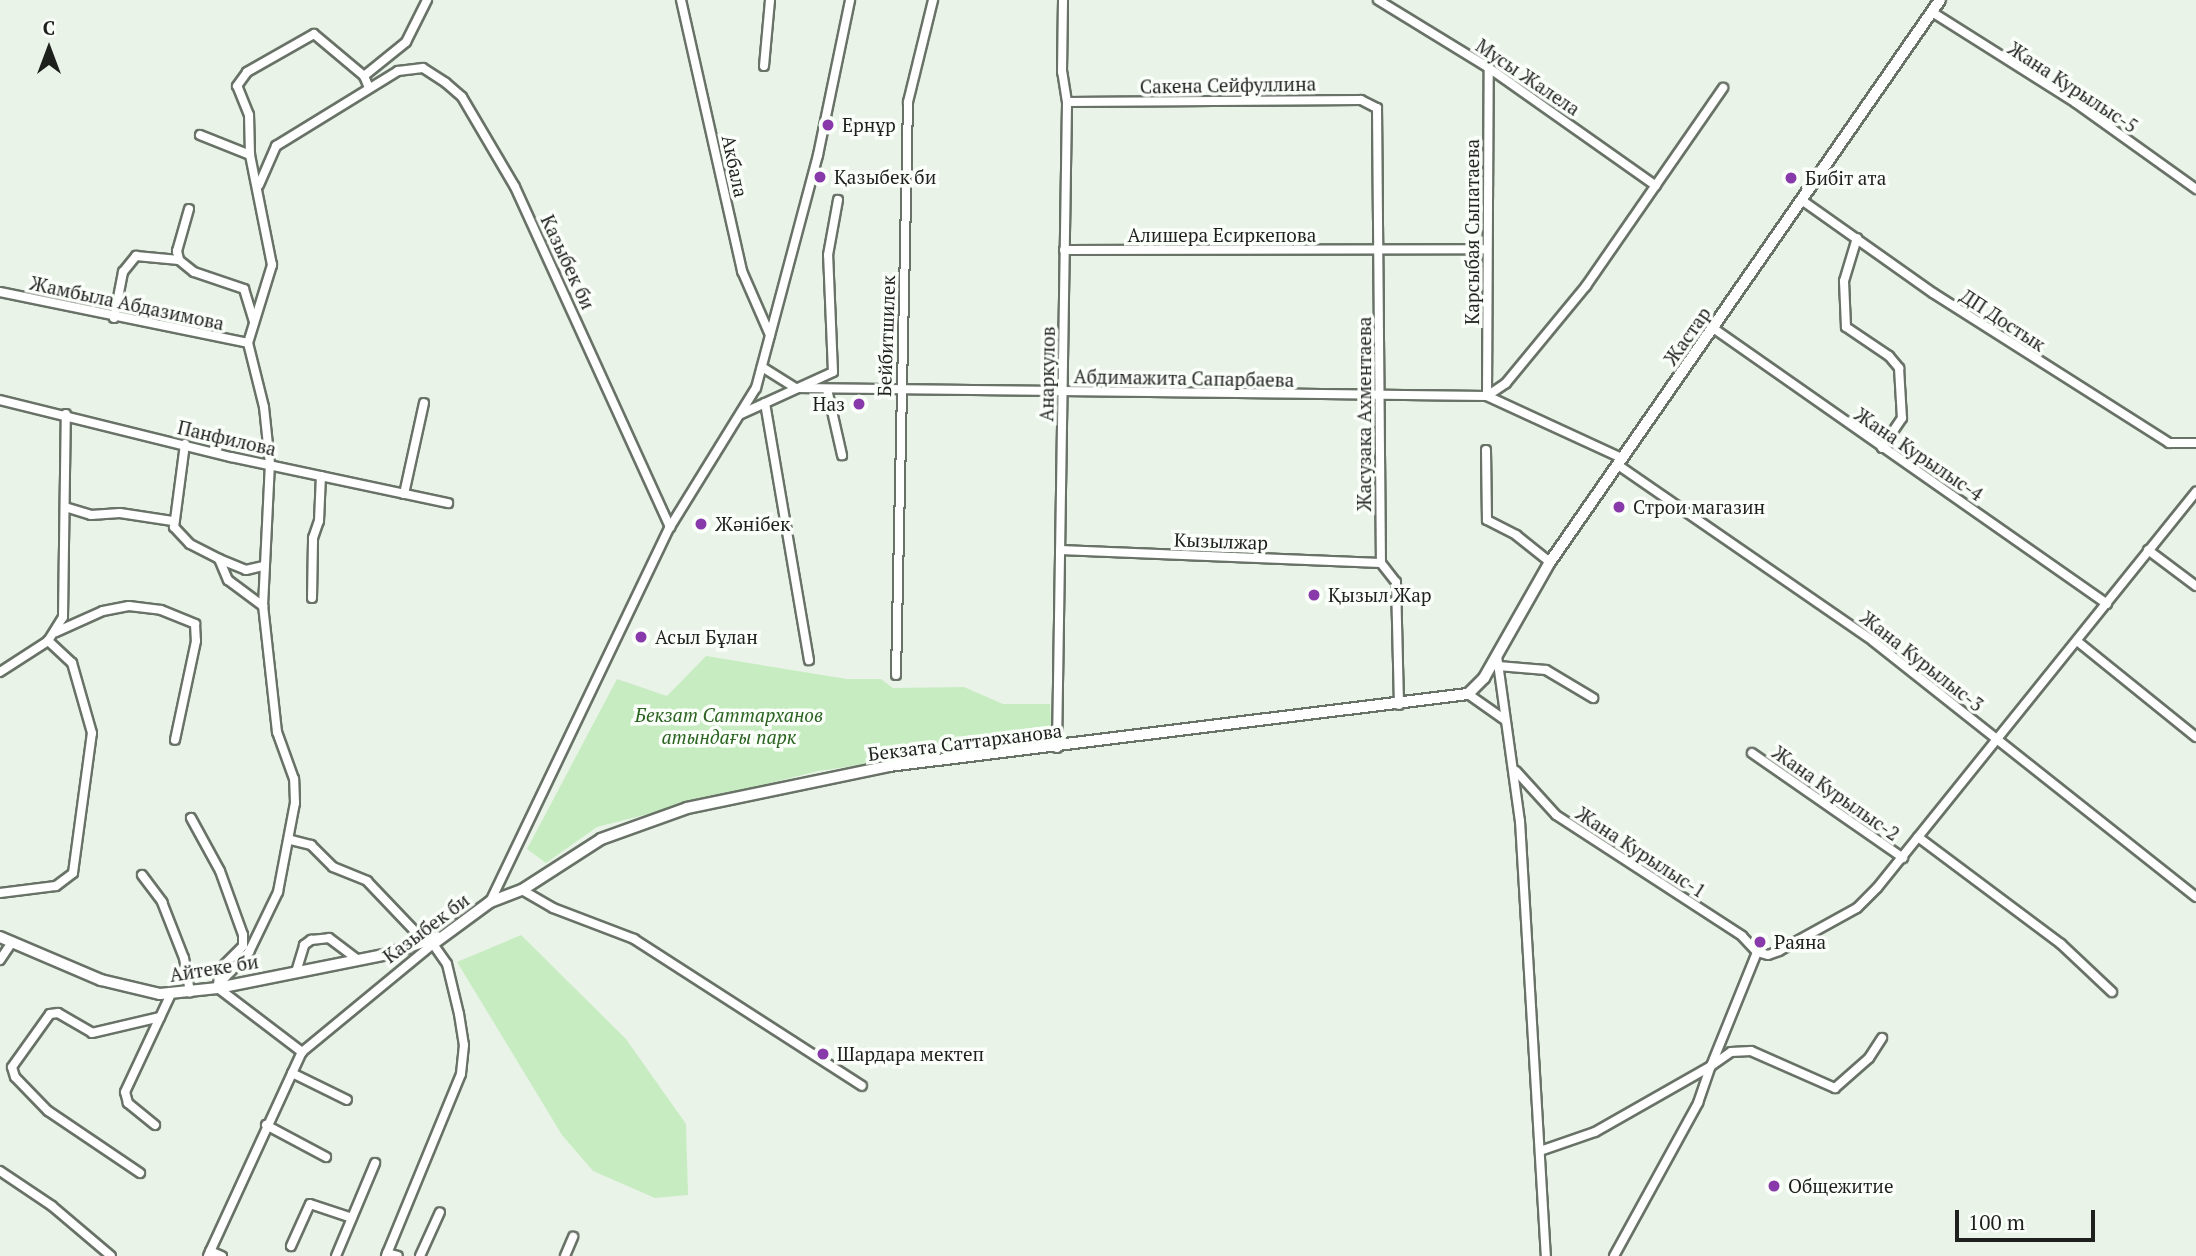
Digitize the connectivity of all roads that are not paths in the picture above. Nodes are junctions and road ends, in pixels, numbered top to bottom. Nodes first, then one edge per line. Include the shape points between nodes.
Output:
1 (428, 0) edge
2 (681, 0) edge
3 (770, 0) edge
4 (850, 0) edge
5 (933, 0) edge
6 (1063, 0) edge
7 (1378, 0) edge
8 (1940, 0) edge
9 (1932, 12) junction
10 (764, 66) dead end
11 (1489, 68) junction
12 (364, 76) junction
13 (369, 88) junction
14 (1723, 88) dead end
15 (1067, 102) junction
16 (1378, 117) joint
17 (200, 135) dead end
18 (250, 155) junction
19 (259, 186) junction
20 (1656, 186) junction
21 (2196, 189) edge
22 (838, 200) dead end
23 (1803, 201) junction
24 (189, 209) dead end
25 (1857, 238) junction
26 (1486, 249) junction
27 (1064, 250) junction
28 (1379, 250) junction
29 (179, 260) junction
30 (0, 292) edge
31 (114, 318) junction
32 (254, 322) junction
33 (1713, 328) junction
34 (769, 335) junction
35 (248, 343) junction
36 (762, 367) junction
37 (796, 388) junction
38 (827, 389) junction
39 (900, 390) junction
40 (1063, 391) junction
41 (1487, 396) junction
42 (1378, 397) junction
43 (0, 400) edge
44 (765, 403) junction
45 (424, 404) dead end
46 (66, 414) junction
47 (741, 414) junction
48 (2196, 443) edge
49 (185, 444) junction
50 (1882, 448) junction
51 (1486, 450) dead end
52 (842, 455) dead end
53 (1620, 461) junction
54 (270, 464) junction
55 (321, 476) junction
56 (2196, 492) edge
57 (404, 494) junction
58 (448, 503) dead end
59 (65, 507) junction
60 (173, 521) junction
61 (670, 527) junction
62 (1060, 550) junction
63 (2148, 550) junction
64 (219, 559) junction
65 (1549, 562) junction
66 (1381, 563) junction
67 (263, 566) junction
68 (2196, 586) edge
69 (312, 598) dead end
70 (2107, 604) junction
71 (263, 607) junction
72 (56, 632) junction
73 (48, 641) junction
74 (2077, 641) junction
75 (809, 660) dead end
76 (1497, 661) junction
77 (0, 672) edge
78 (896, 675) dead end
79 (1468, 694) junction
80 (1592, 698) dead end
81 (1399, 705) junction
82 (1505, 720) junction
83 (2196, 737) edge
84 (1996, 738) junction
85 (175, 740) dead end
86 (1057, 748) junction
87 (1752, 753) dead end
88 (1516, 771) junction
89 (191, 818) dead end
90 (1919, 837) junction
91 (291, 840) junction
92 (1903, 858) junction
93 (142, 875) dead end
94 (523, 890) junction
95 (0, 893) edge
96 (2196, 897) edge
97 (490, 902) junction
98 (0, 927) edge
99 (0, 937) edge
100 (432, 941) junction
101 (12, 942) junction
102 (1757, 952) junction
103 (0, 960) edge
104 (358, 960) junction
105 (296, 972) junction
106 (218, 987) junction
107 (190, 992) junction
108 (2112, 992) dead end
109 (171, 994) junction
110 (159, 1017) junction
111 (1882, 1038) dead end
112 (302, 1052) junction
113 (1711, 1066) junction
114 (292, 1073) junction
115 (862, 1086) dead end
116 (347, 1100) dead end
117 (155, 1125) dead end
118 (266, 1125) junction
119 (1540, 1150) junction
120 (326, 1157) dead end
121 (375, 1163) dead end
122 (0, 1171) edge
123 (141, 1173) dead end
124 (439, 1212) dead end
125 (352, 1218) junction
126 (573, 1237) dead end
127 (291, 1246) dead end
128 (209, 1254) edge
129 (387, 1254) edge
130 (111, 1256) edge
131 (222, 1256) edge
132 (336, 1256) edge
133 (398, 1256) edge
134 (420, 1256) edge
135 (565, 1256) edge
136 (1546, 1256) edge
137 (1614, 1256) edge

1 - 12 street via 406,42
2 - 34 street, Акбала via 742,271
3 - 10 street
4 - 34 street, Казыбек би via 818,155
5 - 39 street, Бейбитшилек via 908,102
6 - 15 street, Анаркулов via 1062,72
7 - 11 street, Мусы Жалела
8 - 9 street, Жастар
9 - 21 street, Жана Курылыс-5 via 2076,103
9 - 23 street, Жастар
11 - 20 street, Мусы Жалела
11 - 26 street, Карсыбая Сыпатаева
12 - 13 street
12 - 18 street via 314,34 247,72 237,86 250,115
13 - 19 street via 276,146
13 - 61 street, Казыбек би via 398,71 423,68 462,97 515,187
14 - 20 street
15 - 16 street, Сакена Сейфуллина via 1361,100 1372,102
15 - 27 street, Анаркулов
16 - 28 street, Жасузака Ахментаева
17 - 18 street
18 - 19 street
19 - 32 street, Жамбыла Абдазимова via 260,218 272,265
20 - 41 street via 1586,286 1506,383
22 - 37 street via 828,255 834,369
23 - 25 street, ДП Достык
23 - 33 street, Жастар
24 - 29 street via 177,251
25 - 48 street, ДП Достык via 1944,301 2169,443
25 - 50 street via 1844,281 1846,327 1889,356 1899,369 1902,418
26 - 28 street, Алишера Есиркепова
26 - 41 street, Карсыбая Сыпатаева
27 - 28 street, Алишера Есиркепова
27 - 40 street, Анаркулов
28 - 42 street, Жасузака Ахментаева
29 - 31 street via 136,256 123,272
29 - 32 street via 194,272 244,289
30 - 31 street, Жамбыла Абдазимова
31 - 35 street, Жамбыла Абдазимова
32 - 35 street, Жамбыла Абдазимова
33 - 50 street, Жана Курылыс-4
33 - 53 street, Жастар
34 - 36 street, Казыбек би
35 - 54 street, Жамбыла Абдазимова via 264,407
36 - 37 street
36 - 47 street, Казыбек би
37 - 38 street, Абдимажита Сапарбаева
37 - 44 street
38 - 39 street, Абдимажита Сапарбаева
38 - 52 street
39 - 40 street, Абдимажита Сапарбаева
39 - 78 street, Бейбитшилек
40 - 42 street, Абдимажита Сапарбаева
40 - 62 street, Анаркулов
41 - 42 street, Абдимажита Сапарбаева
41 - 53 street, Абдимажита Сапарбаева
42 - 66 street, Жасузака Ахментаева
43 - 46 street, Панфилова
44 - 47 street
44 - 75 street
45 - 57 street
46 - 49 street, Панфилова
46 - 59 street
47 - 61 street, Казыбек би
49 - 54 street, Панфилова
49 - 60 street
50 - 70 street, Жана Курылыс-4
51 - 65 street via 1487,520 1516,535
53 - 65 street, Жастар
53 - 84 street, Жана Курылыс-3 via 1874,642
54 - 55 street, Панфилова
54 - 67 street, Жамбыла Абдазимова
55 - 57 street, Панфилова
55 - 69 street
56 - 63 street
57 - 58 street, Панфилова
59 - 60 street via 91,514
59 - 72 street via 66,597
60 - 64 street via 180,536
61 - 97 street, Казыбек би
62 - 66 street, Кызылжар
62 - 86 street, Анаркулов
63 - 68 street
63 - 70 street
64 - 67 street via 246,570
64 - 71 street via 228,580
65 - 76 street, Жастар
66 - 81 street, Жасузака Ахментаева via 1396,582
67 - 71 street, Жамбыла Абдазимова
70 - 74 street
71 - 91 street, Жамбыла Абдазимова via 277,732 294,779
72 - 73 street
72 - 85 street via 103,611 129,607 161,610 195,624 196,641
73 - 77 street
73 - 95 street via 72,663 92,733 73,873 57,886
74 - 83 street
74 - 84 street
76 - 79 street, Жастар
76 - 80 street via 1546,670
76 - 82 street
79 - 81 street, Бекзата Саттарханова
79 - 82 street
81 - 86 street, Бекзата Саттарханова
82 - 88 street
84 - 90 street
84 - 96 street, Жана Курылыс-3
86 - 94 street, Бекзата Саттарханова via 889,766 687,808 601,839
87 - 92 street, Жана Курылыс-2
88 - 102 street, Жана Курылыс-1 via 1556,815 1742,936
88 - 119 street
89 - 106 street via 220,871 243,935 243,946 219,970
90 - 92 street
90 - 108 street via 2061,944
91 - 100 street via 311,845 332,866 367,881
91 - 106 street, Жамбыла Абдазимова via 278,892 260,931 249,952
92 - 102 street via 1857,908 1779,951
93 - 107 street via 162,902 184,958
94 - 97 street, Бекзата Саттарханова
94 - 115 street via 553,908 634,939
97 - 100 street, Казыбек би
98 - 99 street
99 - 101 street, Айтеке би
100 - 104 street, Айтеке би
100 - 112 street, Казыбек би
100 - 129 street via 447,964 458,1014 464,1045 461,1074
101 - 103 street
101 - 109 street, Айтеке би via 101,980
102 - 113 street
104 - 105 street, Айтеке би
104 - 105 street via 329,938 311,940 304,945
105 - 106 street, Айтеке би
106 - 107 street, Айтеке би
106 - 112 street
107 - 109 street, Айтеке би
109 - 110 street
110 - 117 street via 125,1093 128,1103
110 - 123 street via 92,1032 58,1013 50,1014 12,1067 15,1077 48,1111
111 - 113 street via 1869,1058 1835,1088 1751,1051 1731,1052
112 - 114 street, Казыбек би
113 - 119 street via 1595,1132
113 - 137 street via 1698,1103
114 - 116 street
114 - 118 street, Казыбек би
118 - 120 street
118 - 128 street, Казыбек би
119 - 136 street
121 - 125 street
122 - 130 street via 52,1206
124 - 134 street
125 - 127 street via 310,1204
125 - 132 street
126 - 135 street
128 - 131 street
129 - 133 street

